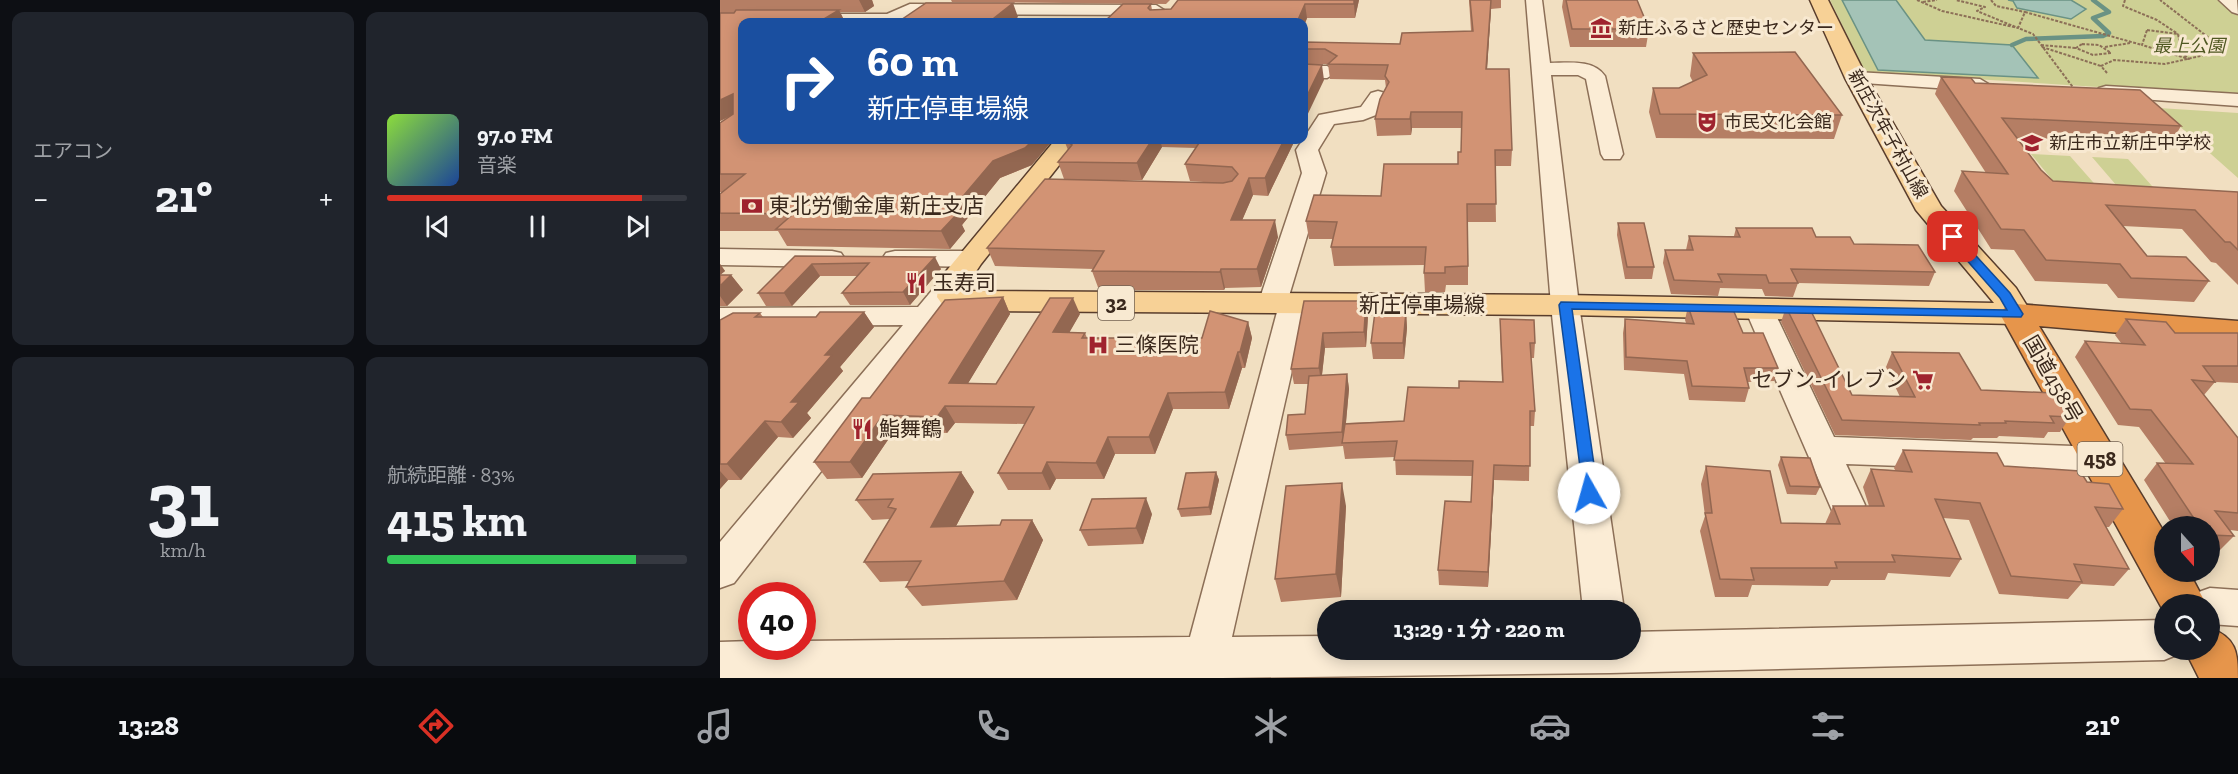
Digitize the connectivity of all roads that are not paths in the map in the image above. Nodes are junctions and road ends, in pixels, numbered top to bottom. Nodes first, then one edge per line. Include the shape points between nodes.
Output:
1 (1534, 0) edge
2 (1819, 0) edge
3 (2228, 0) edge
4 (911, 4) edge
5 (990, 4) edge
6 (2238, 9) edge
7 (1168, 17) edge
8 (890, 18) edge
9 (1541, 69) junction
10 (1308, 72) edge
11 (1327, 72) edge
12 (1856, 78) junction
13 (1995, 86) edge
14 (2076, 90) edge
15 (1378, 97) edge
16 (2238, 100) edge
17 (1065, 144) edge
18 (1612, 154) dead end
19 (720, 257) edge
20 (793, 259) junction
21 (962, 271) junction
22 (1282, 304) junction
23 (1565, 305) junction
24 (1759, 309) junction
25 (2016, 314) junction
26 (926, 316) junction
27 (725, 323) edge
28 (2238, 332) edge
29 (1822, 450) junction
30 (2100, 460) junction
31 (1847, 505) edge
32 (720, 571) edge
33 (2178, 594) edge
34 (1604, 600) edge
35 (2220, 607) edge
36 (2238, 608) edge
37 (2154, 640) edge
38 (1641, 650) edge
39 (1395, 660) edge
40 (2215, 660) edge
41 (720, 662) edge
42 (1203, 668) edge
43 (2225, 678) edge

1 - 9 street
2 - 12 main road, 新庄次年子村山線
3 - 6 street
4 - 5 street
4 - 8 street
5 - 7 street
9 - 18 street via 1582,69 1595,76
9 - 23 street
10 - 11 street
12 - 13 street
12 - 25 main road, 新庄次年子村山線 via 1930,210
14 - 16 street
15 - 22 street via 1374,109 1364,115 1326,119 1307,150 1314,173
17 - 21 main road via 1039,188
19 - 20 street
20 - 21 street via 864,259
20 - 27 street
21 - 22 main road, 新庄停車場線 / 32 via 953,297 966,301
21 - 26 street
22 - 23 main road, 新庄停車場線 / 32
22 - 42 street
23 - 24 main road, 新庄停車場線 / 32
23 - 34 street
24 - 25 main road, 新庄停車場線 / 32
24 - 29 street
25 - 28 highway, 国道458号
25 - 30 highway, 国道458号 / 458
26 - 27 street
26 - 32 street
29 - 30 street
29 - 31 street
30 - 33 highway, 国道458号 / 458
35 - 36 street
37 - 38 street
39 - 42 street
40 - 43 highway
41 - 42 street

